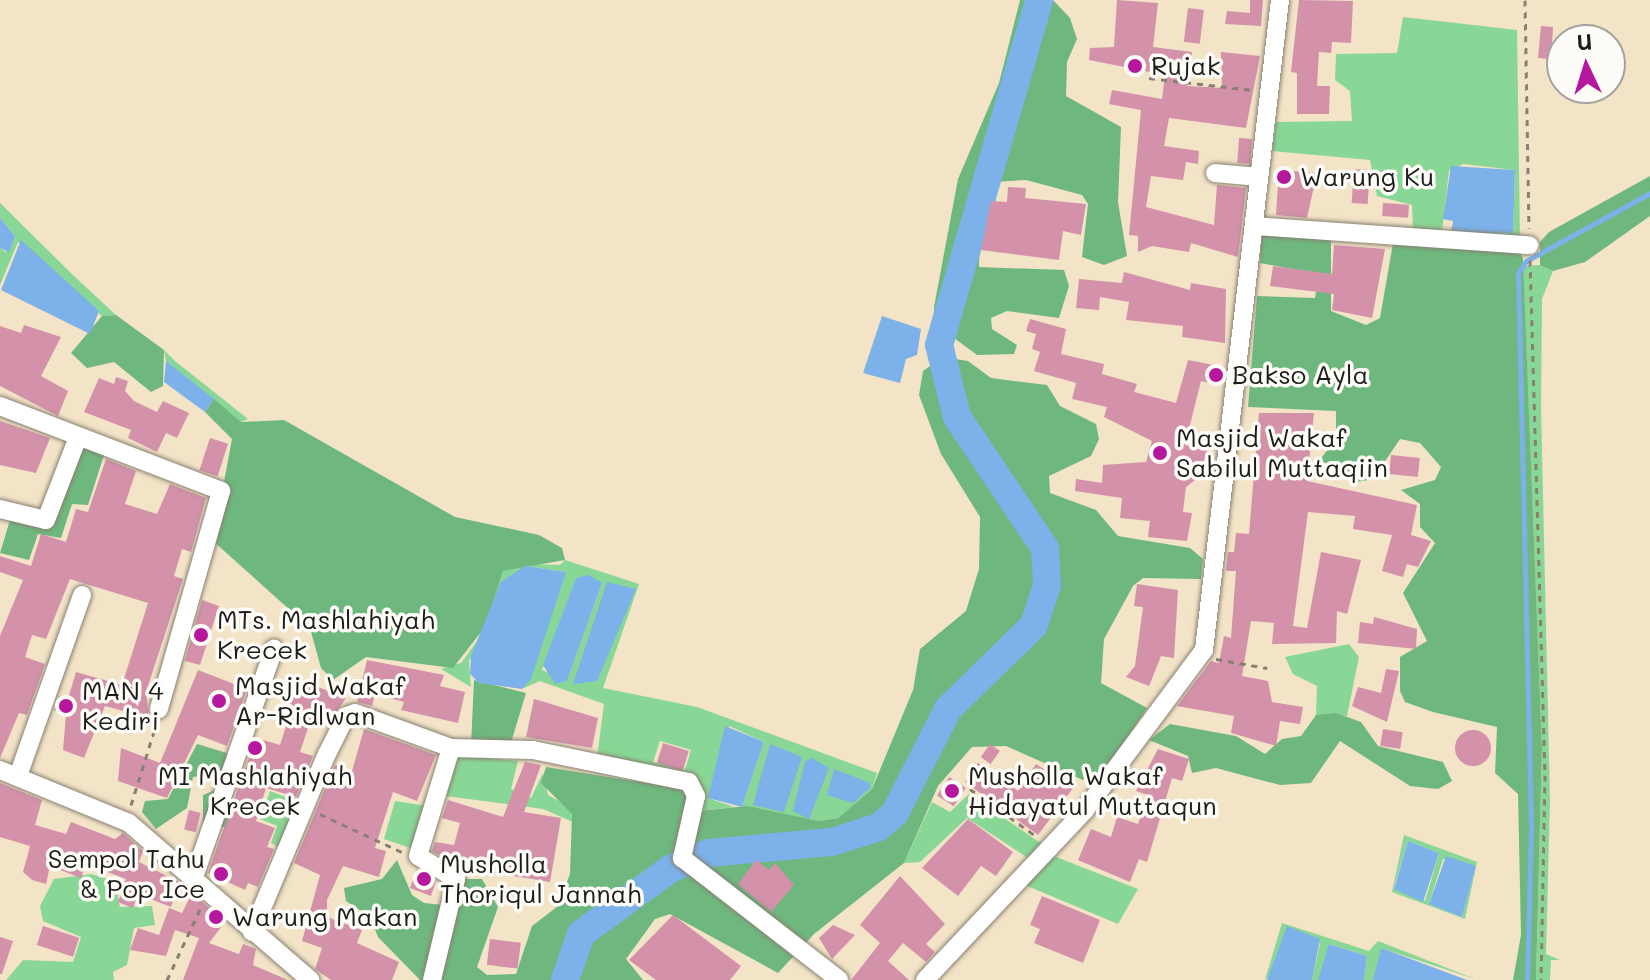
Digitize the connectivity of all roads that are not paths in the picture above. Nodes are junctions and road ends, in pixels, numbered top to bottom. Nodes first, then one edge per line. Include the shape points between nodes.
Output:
1 (1280, 0) edge
2 (1215, 173) dead end
3 (1259, 177) junction
4 (1254, 226) junction
5 (1529, 245) road end
6 (0, 406) edge
7 (78, 437) junction
8 (0, 509) edge
9 (82, 595) dead end
10 (274, 649) dead end
11 (159, 709) road end
12 (451, 748) junction
13 (9, 773) edge
14 (194, 877) junction
15 (252, 932) junction
16 (310, 980) edge
17 (432, 980) edge
18 (839, 980) edge
19 (925, 980) edge

1 - 3 street
2 - 3 street
3 - 4 street
4 - 5 street
4 - 19 street via 1200,657 1050,847
6 - 7 street
7 - 8 street via 46,520
7 - 11 street via 221,491
9 - 13 street
10 - 14 street
12 - 15 street via 349,713
12 - 17 street via 418,856 456,879
12 - 18 street via 503,754 533,750 689,782 696,796 689,864
13 - 14 street via 125,821
14 - 15 street
15 - 16 street

